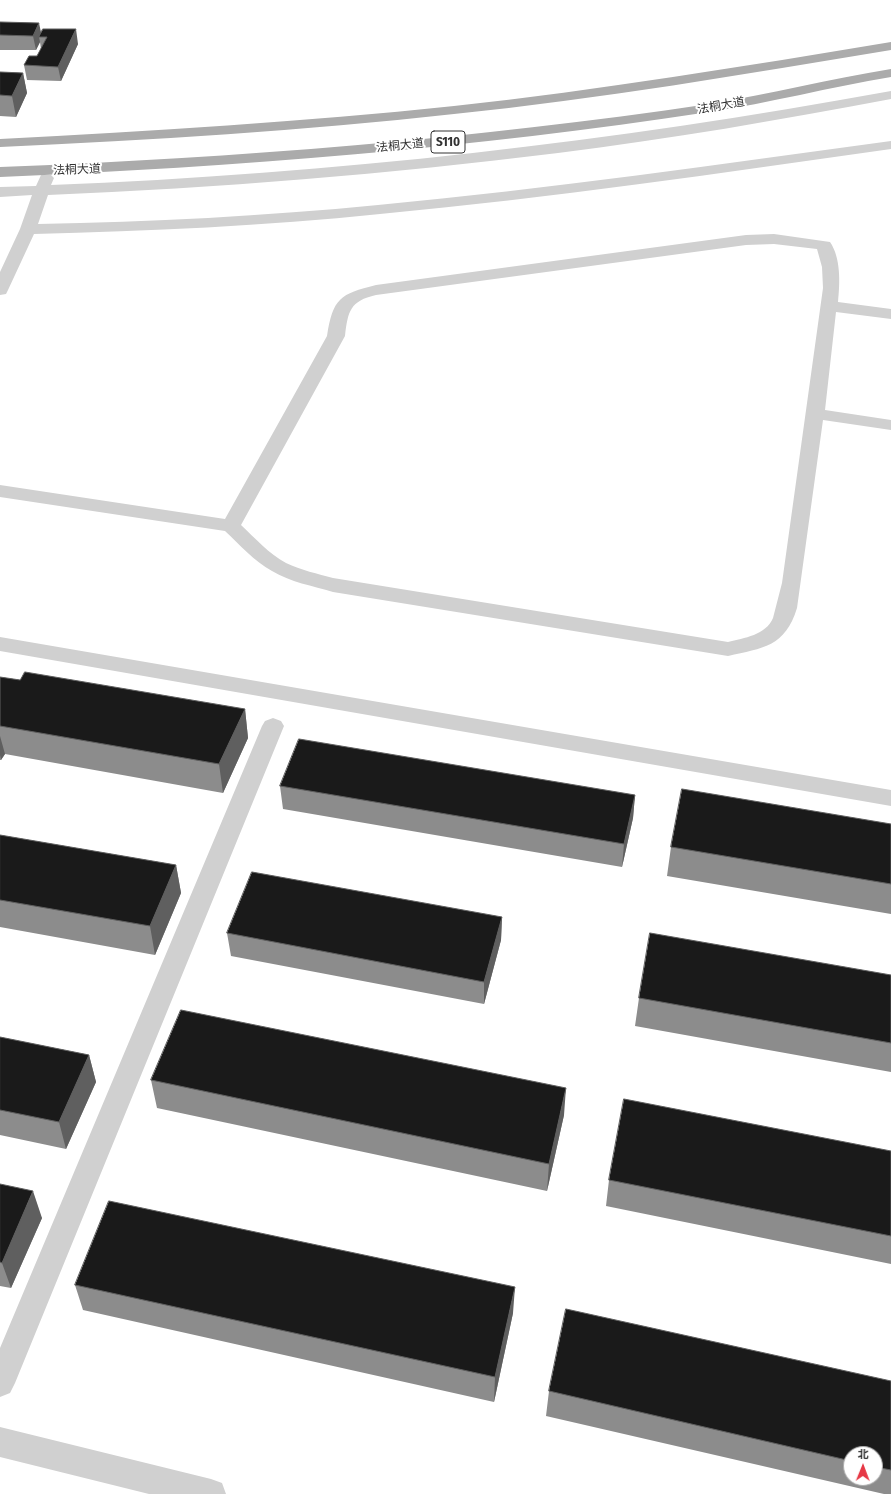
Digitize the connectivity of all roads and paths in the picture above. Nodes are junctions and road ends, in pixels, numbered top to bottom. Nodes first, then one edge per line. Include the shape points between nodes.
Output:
1 (890, 46) edge
2 (891, 73) edge
3 (891, 95) edge
4 (0, 143) edge
5 (891, 145) edge
6 (49, 171) junction
7 (0, 172) edge
8 (42, 191) junction
9 (0, 192) edge
10 (28, 229) junction
11 (0, 290) edge
12 (828, 306) junction
13 (891, 314) edge
14 (816, 414) junction
15 (891, 425) edge
16 (0, 491) edge
17 (231, 526) junction
18 (0, 644) edge
19 (273, 726) dead end
20 (891, 798) edge
21 (0, 1383) edge
22 (0, 1442) edge
23 (211, 1494) edge

1 - 4 main road, S110 via 705,78 455,110 213,132
2 - 6 main road, 法桐大道 / S110 via 713,108 476,139 268,159
3 - 8 street via 712,128 420,165 307,176
5 - 10 street via 428,205 191,224
6 - 7 main road, 法桐大道 / S110
6 - 8 street
8 - 9 street
8 - 10 street
10 - 11 street
12 - 13 street
12 - 14 street
12 - 17 street via 831,288 830,267 824,245 774,239 738,241 376,290 351,298 342,310 336,336
14 - 15 street
14 - 17 street via 791,581 780,626 768,636 751,644 728,649 333,585 279,567 259,553
16 - 17 street
18 - 20 street
19 - 21 street
22 - 23 street

